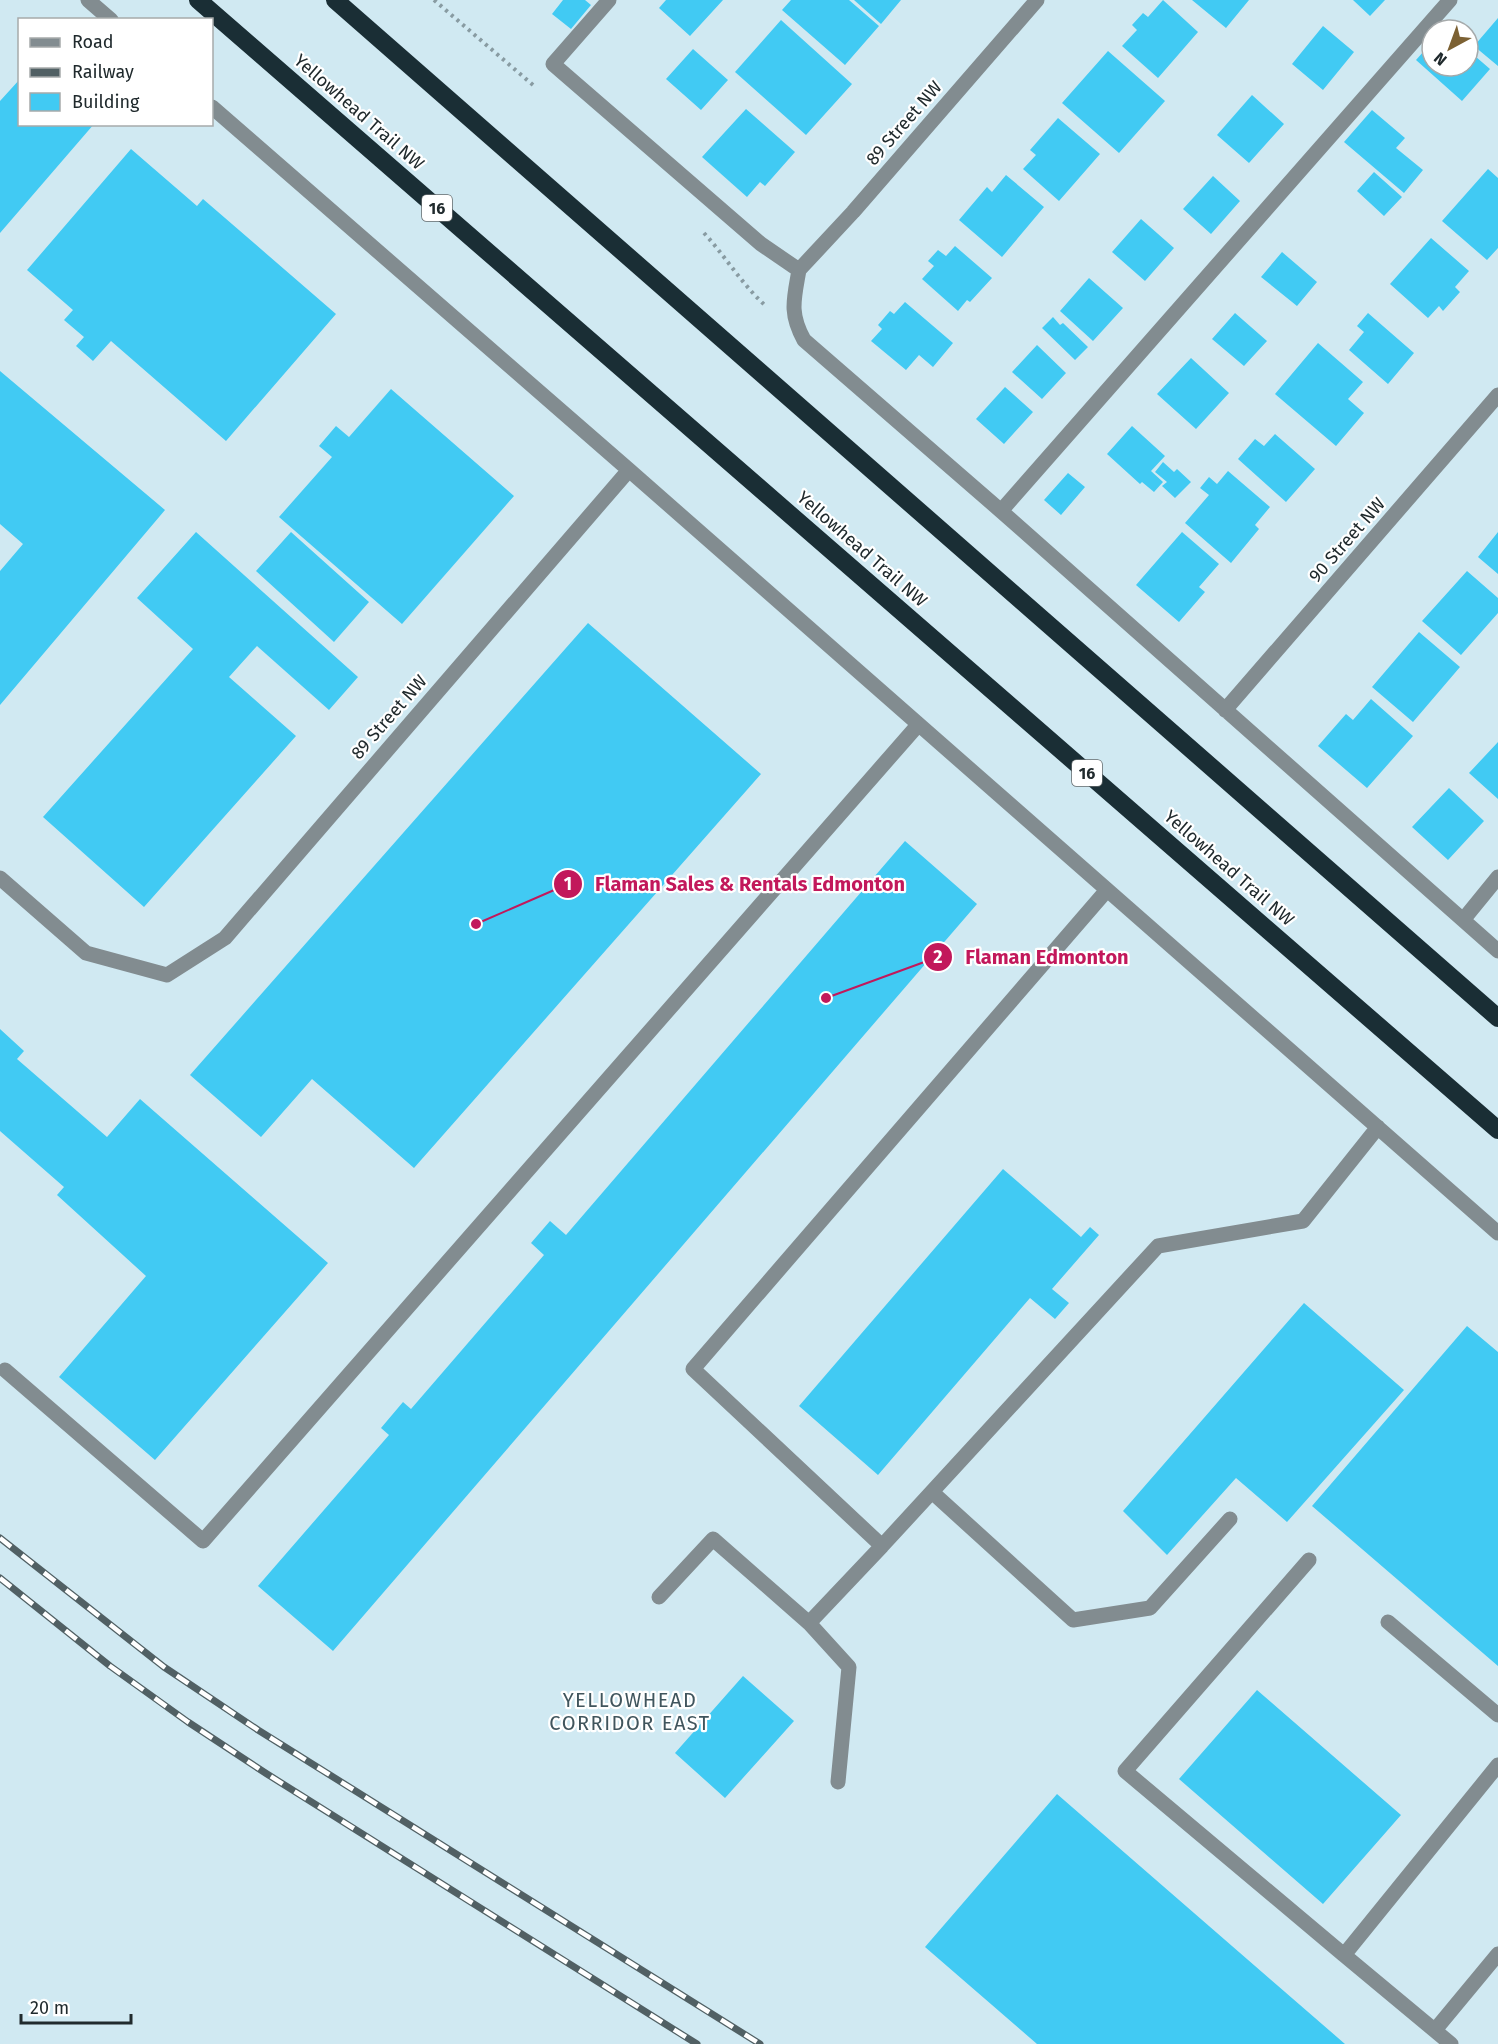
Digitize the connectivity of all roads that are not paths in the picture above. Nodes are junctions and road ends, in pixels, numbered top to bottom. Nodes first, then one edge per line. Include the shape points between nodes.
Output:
1 (88, 0) edge
2 (198, 0) edge
3 (335, 0) edge
4 (609, 0) edge
5 (1037, 0) edge
6 (1450, 0) edge
7 (109, 18) edge
8 (213, 108) edge
9 (799, 270) junction
10 (1498, 395) edge
11 (629, 470) junction
12 (1001, 511) junction
13 (1225, 710) junction
14 (918, 725) junction
15 (1498, 877) edge
16 (0, 878) edge
17 (1107, 890) junction
18 (1463, 920) junction
19 (1498, 951) edge
20 (1498, 1018) edge
21 (1378, 1127) junction
22 (1498, 1130) edge
23 (1498, 1233) edge
24 (5, 1370) dead end
25 (932, 1492) junction
26 (1230, 1519) dead end
27 (882, 1546) junction
28 (1309, 1560) dead end
29 (659, 1597) dead end
30 (1388, 1622) dead end
31 (809, 1623) junction
32 (1498, 1715) edge
33 (1498, 1765) edge
34 (838, 1782) dead end
35 (1498, 1954) edge
36 (1344, 1955) junction
37 (1435, 2030) junction
38 (1450, 2044) edge

1 - 7 street
2 - 22 highway, Yellowhead Trail NW / 16
3 - 20 highway
4 - 9 street via 553,63 761,244
5 - 9 street, 89 Street NW
6 - 12 street
8 - 11 street
9 - 12 street via 793,313 804,340
10 - 13 street, 90 Street NW
11 - 14 street
11 - 16 street, 89 Street NW via 225,938 167,975 86,953
12 - 13 street
13 - 18 street
14 - 17 street
14 - 24 street via 203,1541
15 - 18 street
17 - 21 street
17 - 27 street via 693,1369
18 - 19 street
21 - 23 street
21 - 25 street via 1303,1221 1158,1245
25 - 26 street via 1074,1620 1150,1608
25 - 27 street
27 - 31 street
28 - 36 street via 1125,1772
29 - 31 street via 713,1539
30 - 32 street
31 - 34 street via 849,1668
33 - 36 street
35 - 37 street
36 - 37 street
37 - 38 street

